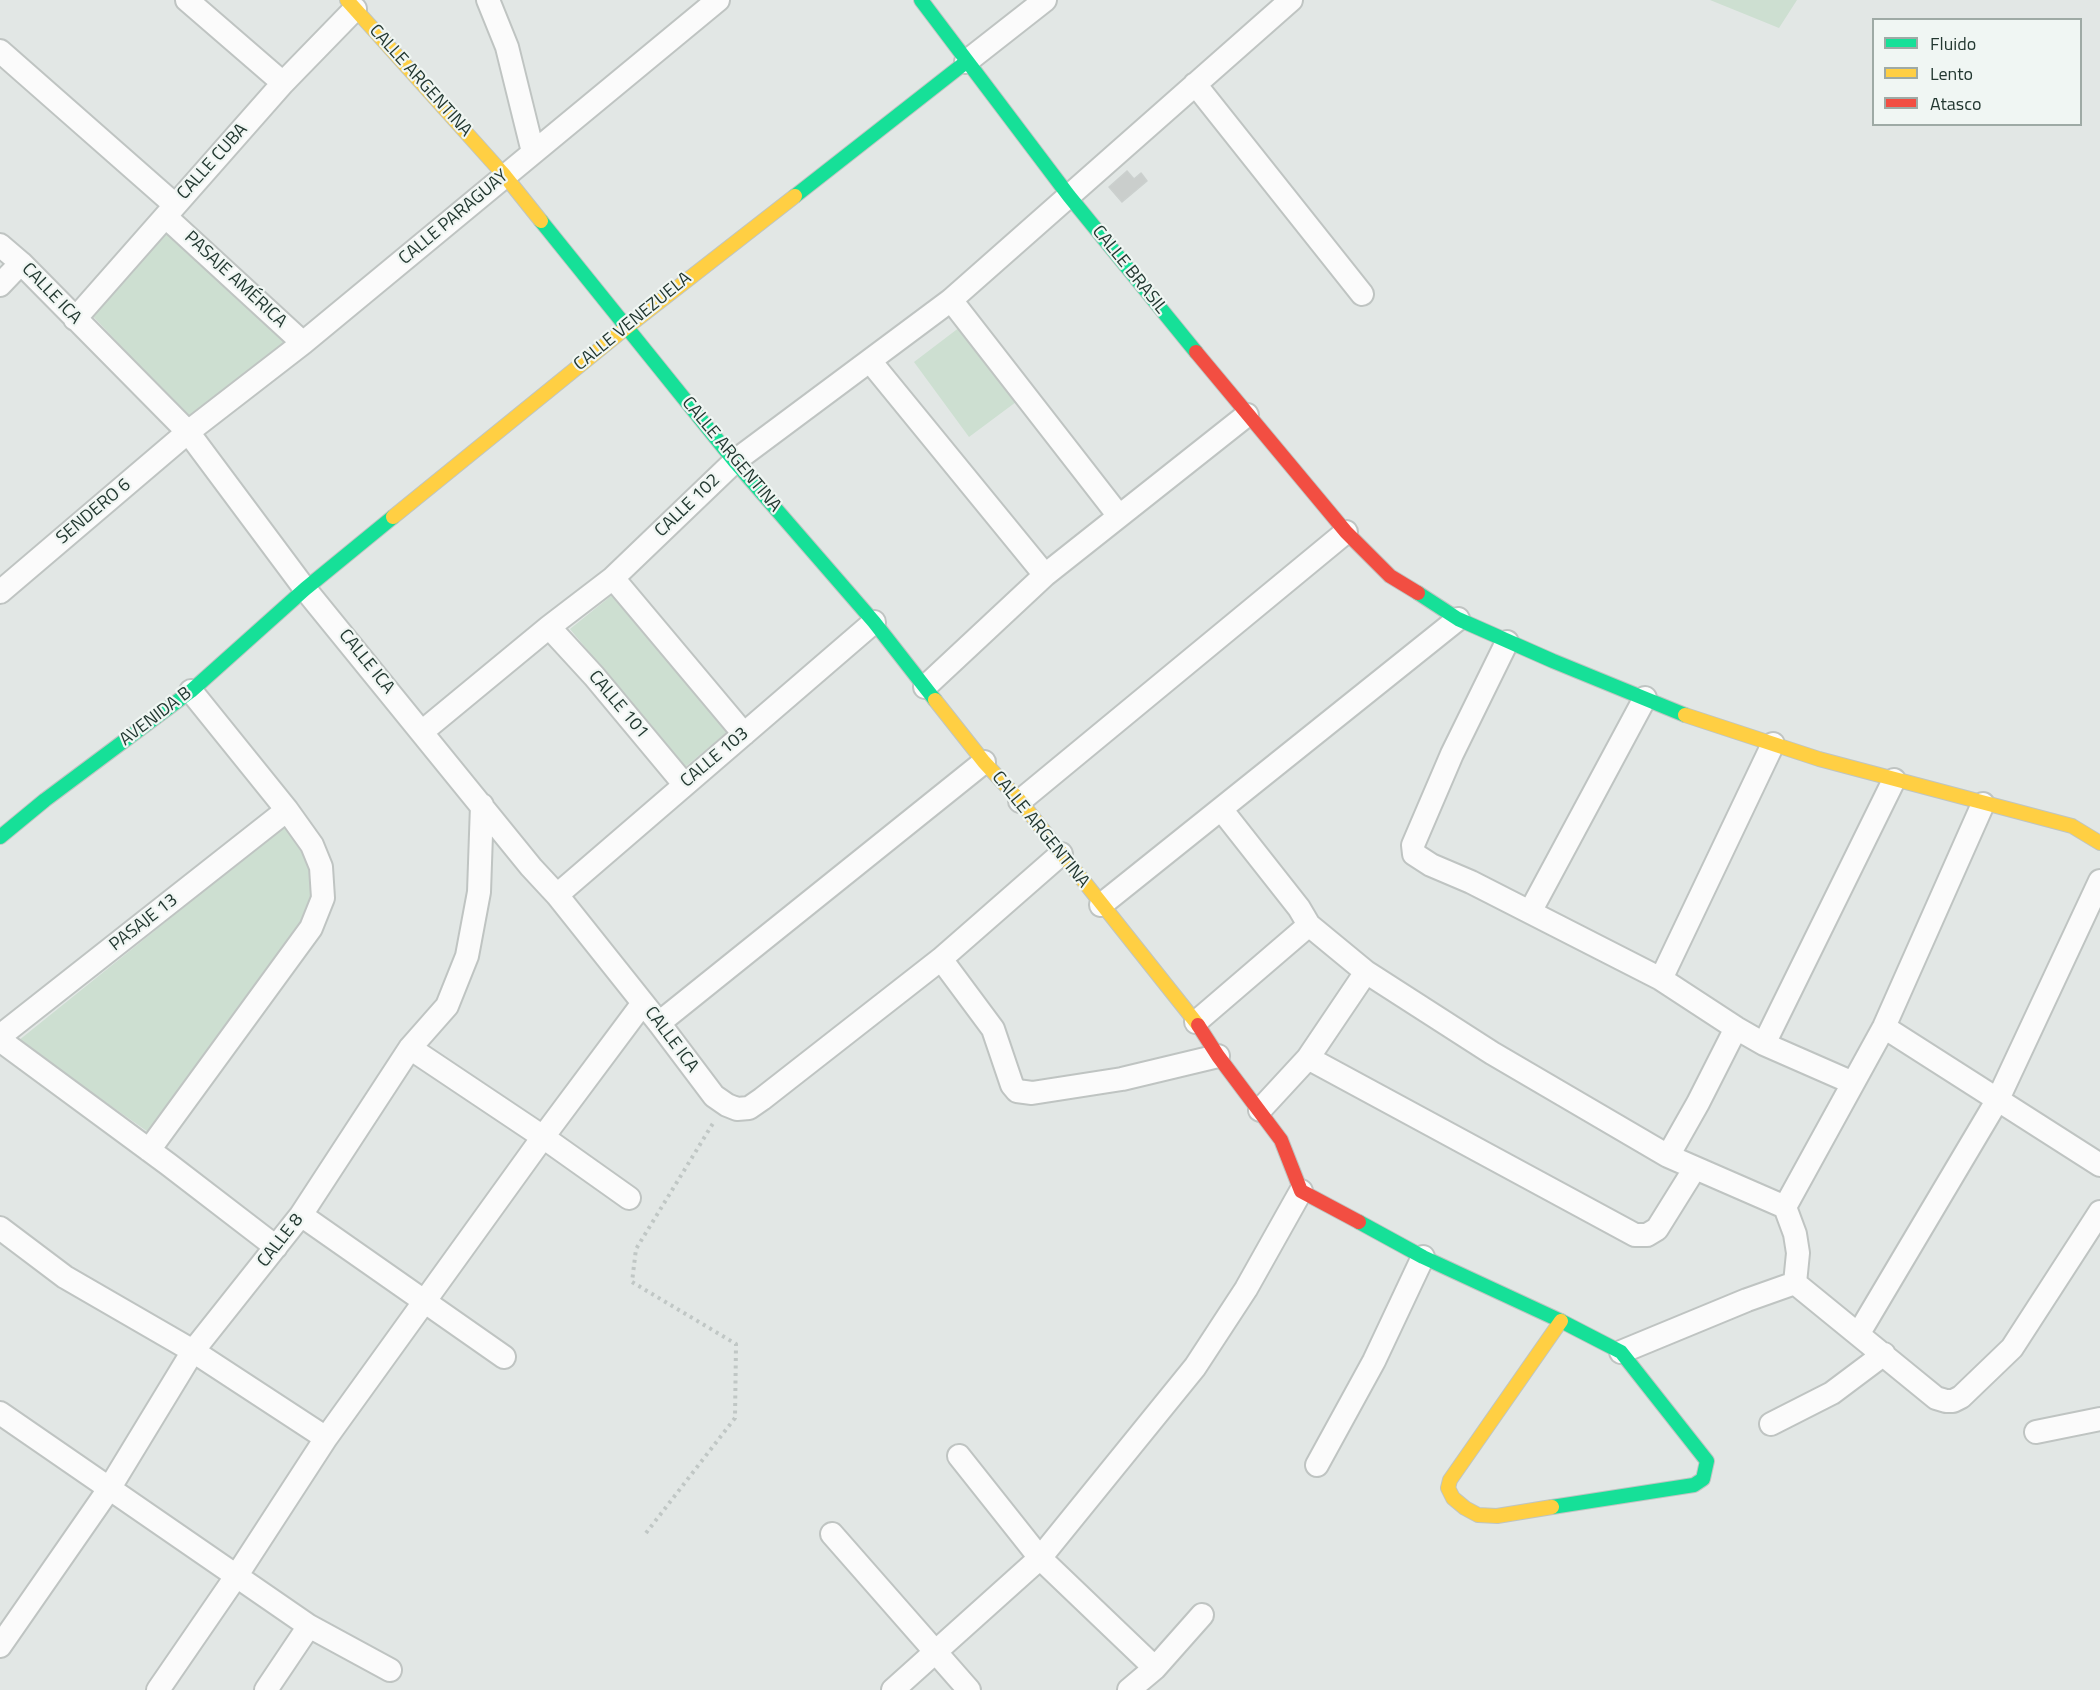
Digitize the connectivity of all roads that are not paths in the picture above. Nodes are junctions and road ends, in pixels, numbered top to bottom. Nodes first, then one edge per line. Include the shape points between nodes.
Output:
1 (187, 0) edge
2 (488, 0) edge
3 (717, 0) edge
4 (921, 0) edge
5 (1045, 0) edge
6 (1291, 0) edge
7 (351, 5) edge
8 (0, 51) edge
9 (966, 62) junction
10 (283, 82) junction
11 (1195, 84) junction
12 (533, 152) junction
13 (505, 176) junction
14 (1069, 196) junction
15 (171, 211) junction
16 (0, 245) edge
17 (21, 263) junction
18 (0, 285) edge
19 (1362, 294) dead end
20 (951, 300) junction
21 (75, 319) junction
22 (627, 327) junction
23 (303, 343) junction
24 (870, 361) junction
25 (1247, 415) junction
26 (188, 432) junction
27 (735, 461) junction
28 (1119, 516) junction
29 (1346, 532) junction
30 (1045, 575) junction
31 (613, 578) junction
32 (306, 589) junction
33 (0, 592) edge
34 (1458, 620) junction
35 (874, 622) junction
36 (549, 627) junction
37 (1507, 642) junction
38 (926, 687) junction
39 (191, 691) junction
40 (1645, 698) junction
41 (423, 731) junction
42 (744, 734) junction
43 (1773, 744) junction
44 (984, 762) junction
45 (1894, 780) junction
46 (684, 784) junction
47 (1020, 801) junction
48 (1983, 804) junction
49 (482, 806) junction
50 (1221, 809) junction
51 (287, 810) junction
52 (0, 837) edge
53 (2100, 843) edge
54 (1061, 854) junction
55 (2100, 881) edge
56 (557, 895) junction
57 (1101, 905) junction
58 (1530, 912) junction
59 (1309, 925) junction
60 (941, 959) junction
61 (1366, 972) junction
62 (1661, 979) junction
63 (643, 1003) junction
64 (1196, 1022) junction
65 (659, 1023) junction
66 (1884, 1027) junction
67 (1736, 1028) junction
68 (0, 1038) edge
69 (1764, 1044) junction
70 (410, 1048) junction
71 (1218, 1056) junction
72 (1308, 1058) junction
73 (1853, 1083) junction
74 (1998, 1099) junction
75 (1260, 1110) junction
76 (543, 1137) junction
77 (149, 1150) junction
78 (1668, 1156) junction
79 (2100, 1165) edge
80 (1695, 1168) junction
81 (1301, 1191) junction
82 (628, 1198) dead end
83 (1785, 1207) junction
84 (2100, 1212) edge
85 (301, 1215) junction
86 (0, 1228) edge
87 (276, 1247) junction
88 (1423, 1257) junction
89 (1796, 1283) junction
90 (426, 1301) junction
91 (1561, 1321) junction
92 (1859, 1333) junction
93 (193, 1351) junction
94 (1621, 1352) junction
95 (1884, 1354) junction
96 (504, 1357) dead end
97 (0, 1413) edge
98 (2100, 1419) edge
99 (1771, 1424) dead end
100 (2036, 1432) dead end
101 (326, 1438) junction
102 (959, 1456) dead end
103 (1317, 1465) dead end
104 (109, 1490) junction
105 (832, 1534) dead end
106 (1040, 1558) junction
107 (237, 1575) junction
108 (1202, 1615) dead end
109 (309, 1626) junction
110 (0, 1646) edge
111 (935, 1652) junction
112 (1155, 1668) junction
113 (390, 1670) dead end
114 (158, 1690) edge
115 (266, 1690) edge
116 (893, 1690) edge
117 (969, 1690) edge
118 (1129, 1690) edge

1 - 10 street
2 - 12 street via 507,47
3 - 12 street, CALLE PARAGUAY
4 - 9 street, CALLE BRASIL
5 - 9 street
6 - 11 street, CALLE 102
7 - 10 street, CALLE CUBA
7 - 13 street, CALLE ARGENTINA
8 - 15 street, PASAJE AMÉRICA
9 - 14 street, CALLE BRASIL
9 - 22 street, CALLE VENEZUELA
10 - 15 street, CALLE CUBA
11 - 14 street, CALLE 102
11 - 19 street
12 - 13 street, CALLE PARAGUAY
13 - 22 street, CALLE ARGENTINA
13 - 23 street, CALLE PARAGUAY
14 - 20 street, CALLE 102
14 - 25 street, CALLE BRASIL
15 - 21 street, CALLE CUBA
15 - 23 street, PASAJE AMÉRICA
16 - 17 street, CALLE ICA
17 - 18 street
17 - 21 street, CALLE ICA
20 - 24 street, CALLE 102
20 - 28 street
21 - 26 street, CALLE ICA
22 - 27 street, CALLE ARGENTINA
22 - 32 street, CALLE VENEZUELA
23 - 26 street, CALLE PARAGUAY
24 - 27 street, CALLE 102
24 - 30 street
25 - 28 street
25 - 29 street, CALLE BRASIL
26 - 32 street, CALLE ICA
26 - 33 street, SENDERO 6
27 - 31 street, CALLE 102
27 - 35 street, CALLE ARGENTINA
28 - 30 street
29 - 34 street, CALLE BRASIL via 1390,576
29 - 47 street
30 - 38 street
31 - 36 street, CALLE 102
31 - 42 street
32 - 39 street, AVENIDA B
32 - 41 street, CALLE ICA
34 - 37 street, CALLE BRASIL
34 - 50 street
35 - 38 street, CALLE ARGENTINA
35 - 42 street, CALLE 103
36 - 41 street, CALLE 102
36 - 46 street, CALLE 101
37 - 40 street, CALLE BRASIL
37 - 58 street via 1413,845 1414,854 1420,859
38 - 44 street, CALLE ARGENTINA
39 - 51 street
39 - 52 street, AVENIDA B
40 - 43 street, CALLE BRASIL
40 - 58 street
41 - 49 street, CALLE ICA
42 - 46 street, CALLE 103
43 - 45 street, CALLE BRASIL
43 - 62 street
44 - 47 street, CALLE ARGENTINA
44 - 65 street
45 - 48 street, CALLE BRASIL
45 - 69 street
46 - 56 street, CALLE 103
47 - 54 street, CALLE ARGENTINA
48 - 53 street, CALLE BRASIL via 2072,826
48 - 66 street
49 - 56 street, CALLE ICA
49 - 70 street, CALLE 8 via 479,892 467,956 447,1006
50 - 57 street
50 - 59 street
51 - 68 street, PASAJE 13
51 - 77 street via 312,844 321,867 323,898 311,928
54 - 57 street, CALLE ARGENTINA
54 - 60 street
55 - 74 street
56 - 63 street, CALLE ICA
57 - 64 street, CALLE ARGENTINA
58 - 62 street
59 - 61 street
59 - 64 street
60 - 65 street, CALLE ICA via 749,1108 737,1109 719,1100
60 - 71 street via 993,1029 1017,1091 1032,1093 1122,1079
61 - 72 street
61 - 78 street via 1492,1053
62 - 67 street
63 - 65 street, CALLE ICA
63 - 76 street
64 - 71 street, CALLE ARGENTINA
66 - 73 street
66 - 74 street
67 - 69 street
67 - 78 street
68 - 77 street
69 - 73 street
70 - 76 street
70 - 85 street, CALLE 8
71 - 75 street, CALLE ARGENTINA
72 - 75 street
72 - 80 street via 1635,1235 1647,1235 1657,1229
73 - 83 street
74 - 79 street
74 - 92 street
75 - 81 street, CALLE ARGENTINA via 1281,1140
76 - 82 street
76 - 90 street
77 - 87 street
78 - 80 street
80 - 83 street
81 - 88 street
81 - 106 street via 1246,1289 1194,1367
83 - 89 street via 1798,1253
84 - 95 street via 2012,1348 1961,1397 1953,1401 1936,1398
85 - 87 street, CALLE 8
85 - 90 street
86 - 93 street via 65,1277
87 - 93 street, CALLE 8
88 - 91 street
88 - 103 street via 1374,1361
89 - 92 street
89 - 94 street
90 - 96 street
90 - 101 street
91 - 94 street
91 - 94 street via 1450,1480 1448,1488 1453,1498 1478,1515 1497,1516 1694,1485 1703,1479 1707,1461
92 - 95 street
93 - 101 street
93 - 104 street, CALLE 8
95 - 99 street via 1832,1392
97 - 104 street
98 - 100 street
101 - 107 street
102 - 106 street
104 - 107 street
104 - 110 street, CALLE 8
105 - 111 street
106 - 111 street
106 - 112 street
107 - 109 street
107 - 114 street
108 - 112 street
109 - 113 street
109 - 115 street
111 - 116 street
111 - 117 street
112 - 118 street

